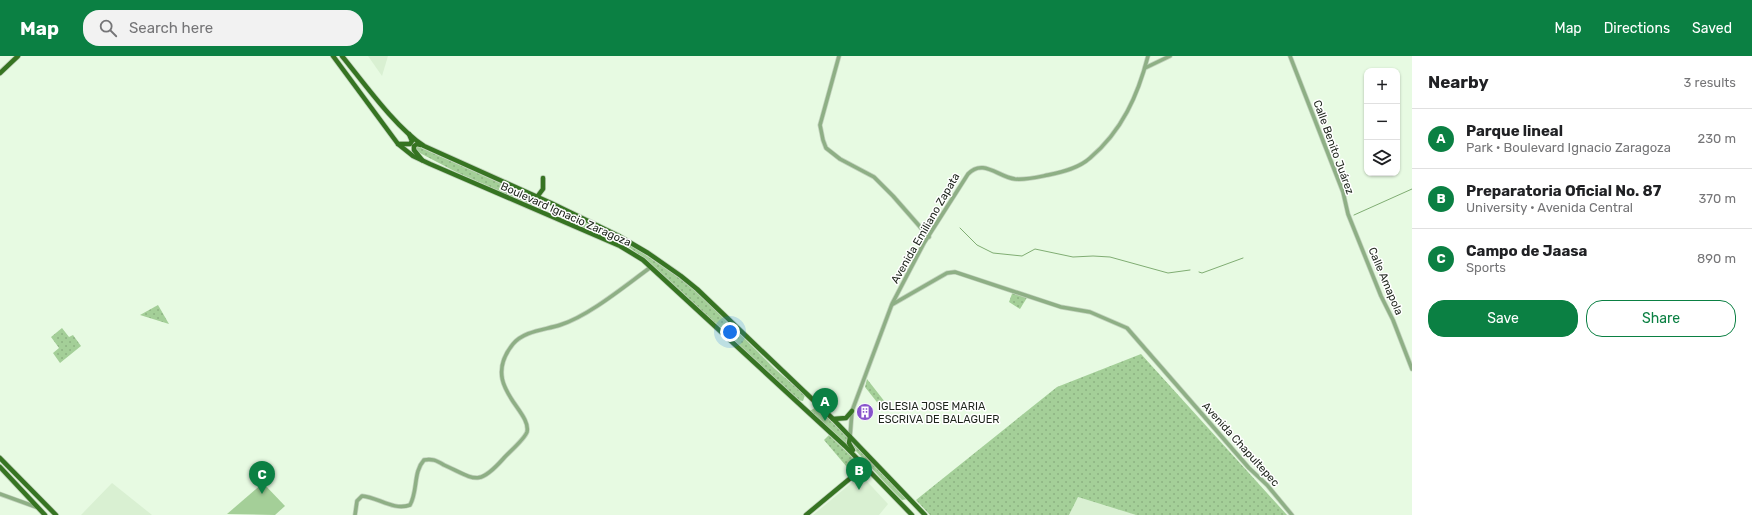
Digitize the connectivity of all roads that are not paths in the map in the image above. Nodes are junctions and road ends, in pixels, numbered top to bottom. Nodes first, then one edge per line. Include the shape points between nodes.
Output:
1 (18, 56) edge
2 (333, 56) edge
3 (342, 56) edge
4 (840, 56) edge
5 (1148, 56) edge
6 (1170, 56) edge
7 (1290, 56) edge
8 (1145, 68) junction
9 (0, 73) edge
10 (408, 132) junction
11 (398, 144) junction
12 (424, 146) junction
13 (423, 161) junction
14 (543, 178) dead end
15 (537, 197) junction
16 (929, 237) junction
17 (1360, 245) joint
18 (651, 267) junction
19 (892, 304) junction
20 (1412, 369) edge
21 (812, 401) junction
22 (805, 408) junction
23 (852, 411) junction
24 (833, 419) junction
25 (850, 437) junction
26 (0, 458) edge
27 (865, 466) junction
28 (0, 467) edge
29 (880, 481) junction
30 (0, 494) edge
31 (36, 507) junction
32 (55, 514) edge
33 (45, 515) edge
34 (355, 515) edge
35 (806, 515) edge
36 (912, 515) edge
37 (925, 515) edge
38 (1292, 515) edge

1 - 9 main road
2 - 11 main road, Boulevard Ignacio Zaragoza
3 - 10 main road, Boulevard Ignacio Zaragoza
4 - 16 street via 820,124 826,148 840,159 874,177
5 - 8 street, Avenida Emiliano Zapata
6 - 8 street
7 - 17 street, Calle Benito Juárez via 1343,192
8 - 16 street, Avenida Emiliano Zapata via 1122,122 1090,159 1066,171 1037,178 1016,179 983,167 972,169
10 - 11 main road via 412,141 410,144
10 - 12 main road, Boulevard Ignacio Zaragoza
11 - 13 main road, Boulevard Ignacio Zaragoza
12 - 13 main road via 414,146 414,150
12 - 15 main road, Boulevard Ignacio Zaragoza
13 - 18 main road, Boulevard Ignacio Zaragoza via 620,246
14 - 15 main road via 543,189
15 - 21 main road, Boulevard Ignacio Zaragoza via 619,236 681,276
16 - 19 street, Avenida Emiliano Zapata
17 - 20 street, Calle Amapola
18 - 22 main road, Boulevard Ignacio Zaragoza
18 - 34 street via 578,317 529,333 512,345 504,362 503,381 527,428 524,437 490,474 482,478 472,477 435,460 424,460 419,469 410,505 402,507 362,496 357,501
19 - 23 street, Avenida Emiliano Zapata
19 - 38 street, Avenida Chapultepec via 955,272 1061,307 1090,312 1127,328
21 - 22 main road
21 - 24 main road, Boulevard Ignacio Zaragoza
22 - 27 main road, Boulevard Ignacio Zaragoza
23 - 24 main road via 846,418
23 - 25 street, Avenida Emiliano Zapata
24 - 25 main road, Boulevard Ignacio Zaragoza
25 - 29 main road via 850,447 878,475
25 - 37 main road, Boulevard Ignacio Zaragoza
26 - 32 main road
27 - 29 main road, Boulevard Ignacio Zaragoza
27 - 35 main road
28 - 31 main road
29 - 36 main road, Boulevard Ignacio Zaragoza
30 - 31 street
31 - 33 main road

